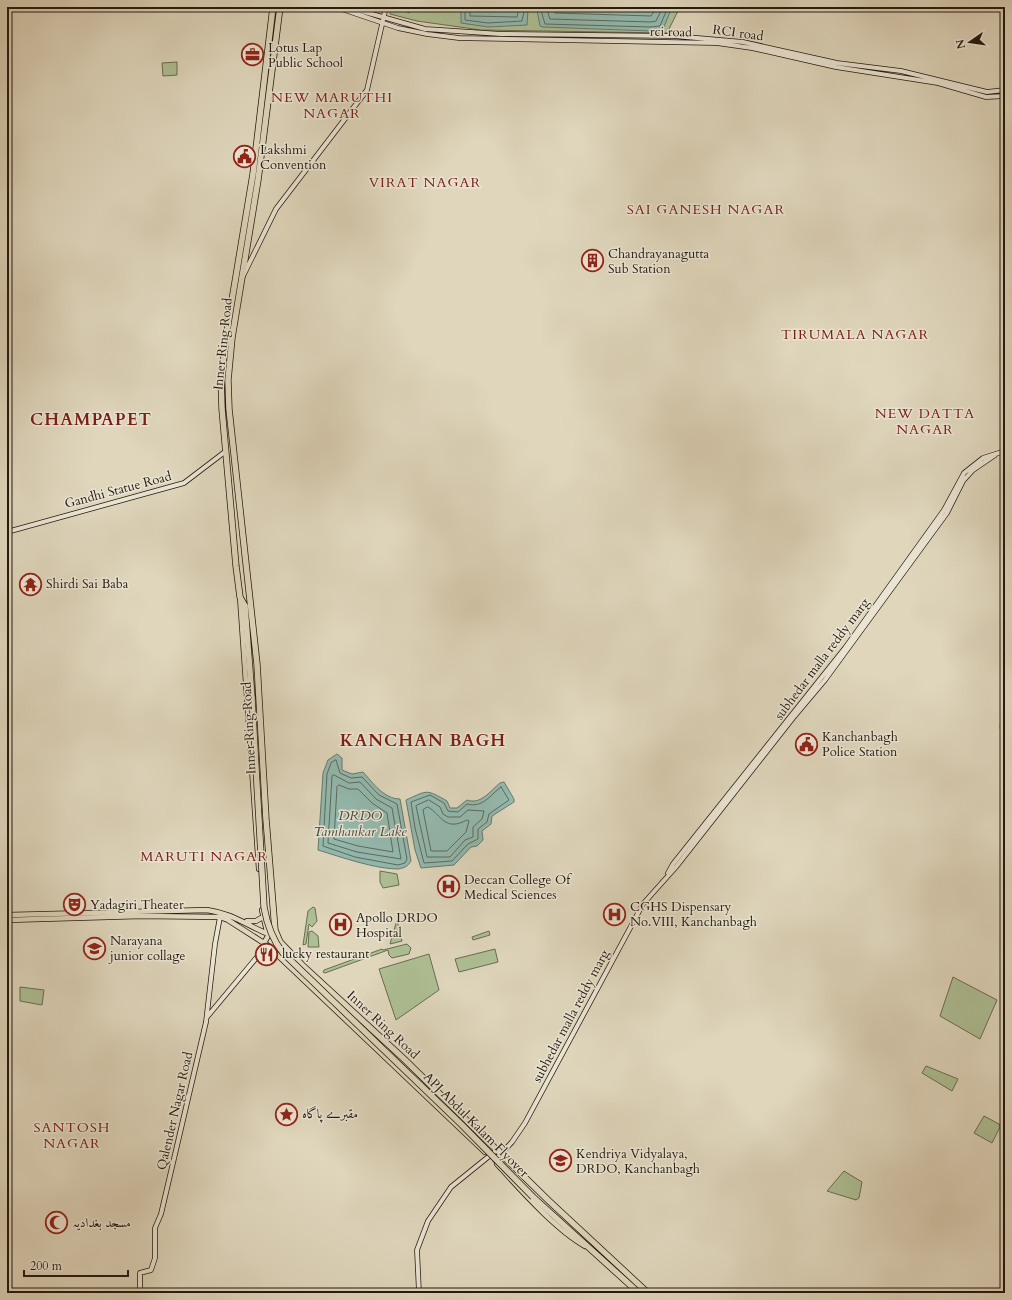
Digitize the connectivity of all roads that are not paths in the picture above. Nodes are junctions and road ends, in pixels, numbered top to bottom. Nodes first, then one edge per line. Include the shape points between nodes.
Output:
1 (273, 7) edge
2 (280, 7) edge
3 (336, 7) edge
4 (347, 7) edge
5 (386, 7) edge
6 (382, 20) junction
7 (1005, 90) edge
8 (1005, 96) edge
9 (242, 278) junction
10 (227, 451) junction
11 (1005, 451) edge
12 (7, 532) edge
13 (240, 597) junction
14 (265, 807) junction
15 (255, 808) junction
16 (265, 814) junction
17 (256, 816) junction
18 (7, 915) edge
19 (220, 917) junction
20 (263, 917) junction
21 (7, 920) edge
22 (243, 920) junction
23 (268, 934) junction
24 (277, 936) junction
25 (266, 944) junction
26 (207, 1017) junction
27 (498, 1149) junction
28 (502, 1154) junction
29 (489, 1156) junction
30 (494, 1161) junction
31 (586, 1247) junction
32 (140, 1293) edge
33 (419, 1293) edge
34 (639, 1293) edge
35 (648, 1293) edge

1 - 10 highway, Inner Ring Road via 253,174 223,363 222,409
2 - 9 highway, Inner Ring Road via 258,180
3 - 6 main road, rci road
4 - 6 main road, RCI road
5 - 6 main road
6 - 7 main road, RCI road via 425,29 485,33 663,36 743,42 837,63 901,71 987,92
6 - 8 main road, rci road via 398,28 459,38 717,43 938,83 986,97
6 - 9 main road via 367,90 276,209
9 - 14 highway, Inner Ring Road via 228,380 229,409 256,656
10 - 12 main road, Gandhi Statue Road via 184,483
10 - 13 highway, Inner Ring Road
11 - 28 main road, subhedar malla reddy marg via 983,458 964,473 944,510 845,648 643,904 525,1123
13 - 15 main road, Inner Ring Road
13 - 31 highway, APJ Abdul Kalam Flyover, bridge via 245,606 264,907 274,939 284,953
14 - 15 highway
14 - 16 highway, Inner Ring Road
15 - 17 main road, Inner Ring Road
16 - 17 highway
16 - 24 highway, Inner Ring Road
17 - 20 main road, Inner Ring Road
18 - 22 main road via 207,910
19 - 21 main road via 148,916
19 - 25 main road, Inner Ring Road
19 - 26 main road
20 - 22 main road via 256,922
20 - 23 main road, Inner Ring Road
22 - 23 main road
23 - 24 main road
23 - 25 main road
24 - 27 highway, Inner Ring Road via 302,965
25 - 26 main road, Qalender Nagar Road
25 - 29 main road, Inner Ring Road
26 - 32 main road, Qalender Nagar Road via 161,1214 155,1228 155,1262 151,1270 140,1273
27 - 28 highway, Inner Ring Road
27 - 29 main road
28 - 30 main road, subhedar malla reddy marg
28 - 35 highway, Inner Ring Road
29 - 30 main road, Inner Ring Road
29 - 33 main road via 452,1187 428,1221 417,1250
30 - 31 main road, Inner Ring Road via 544,1212
31 - 34 highway, Inner Ring Road

